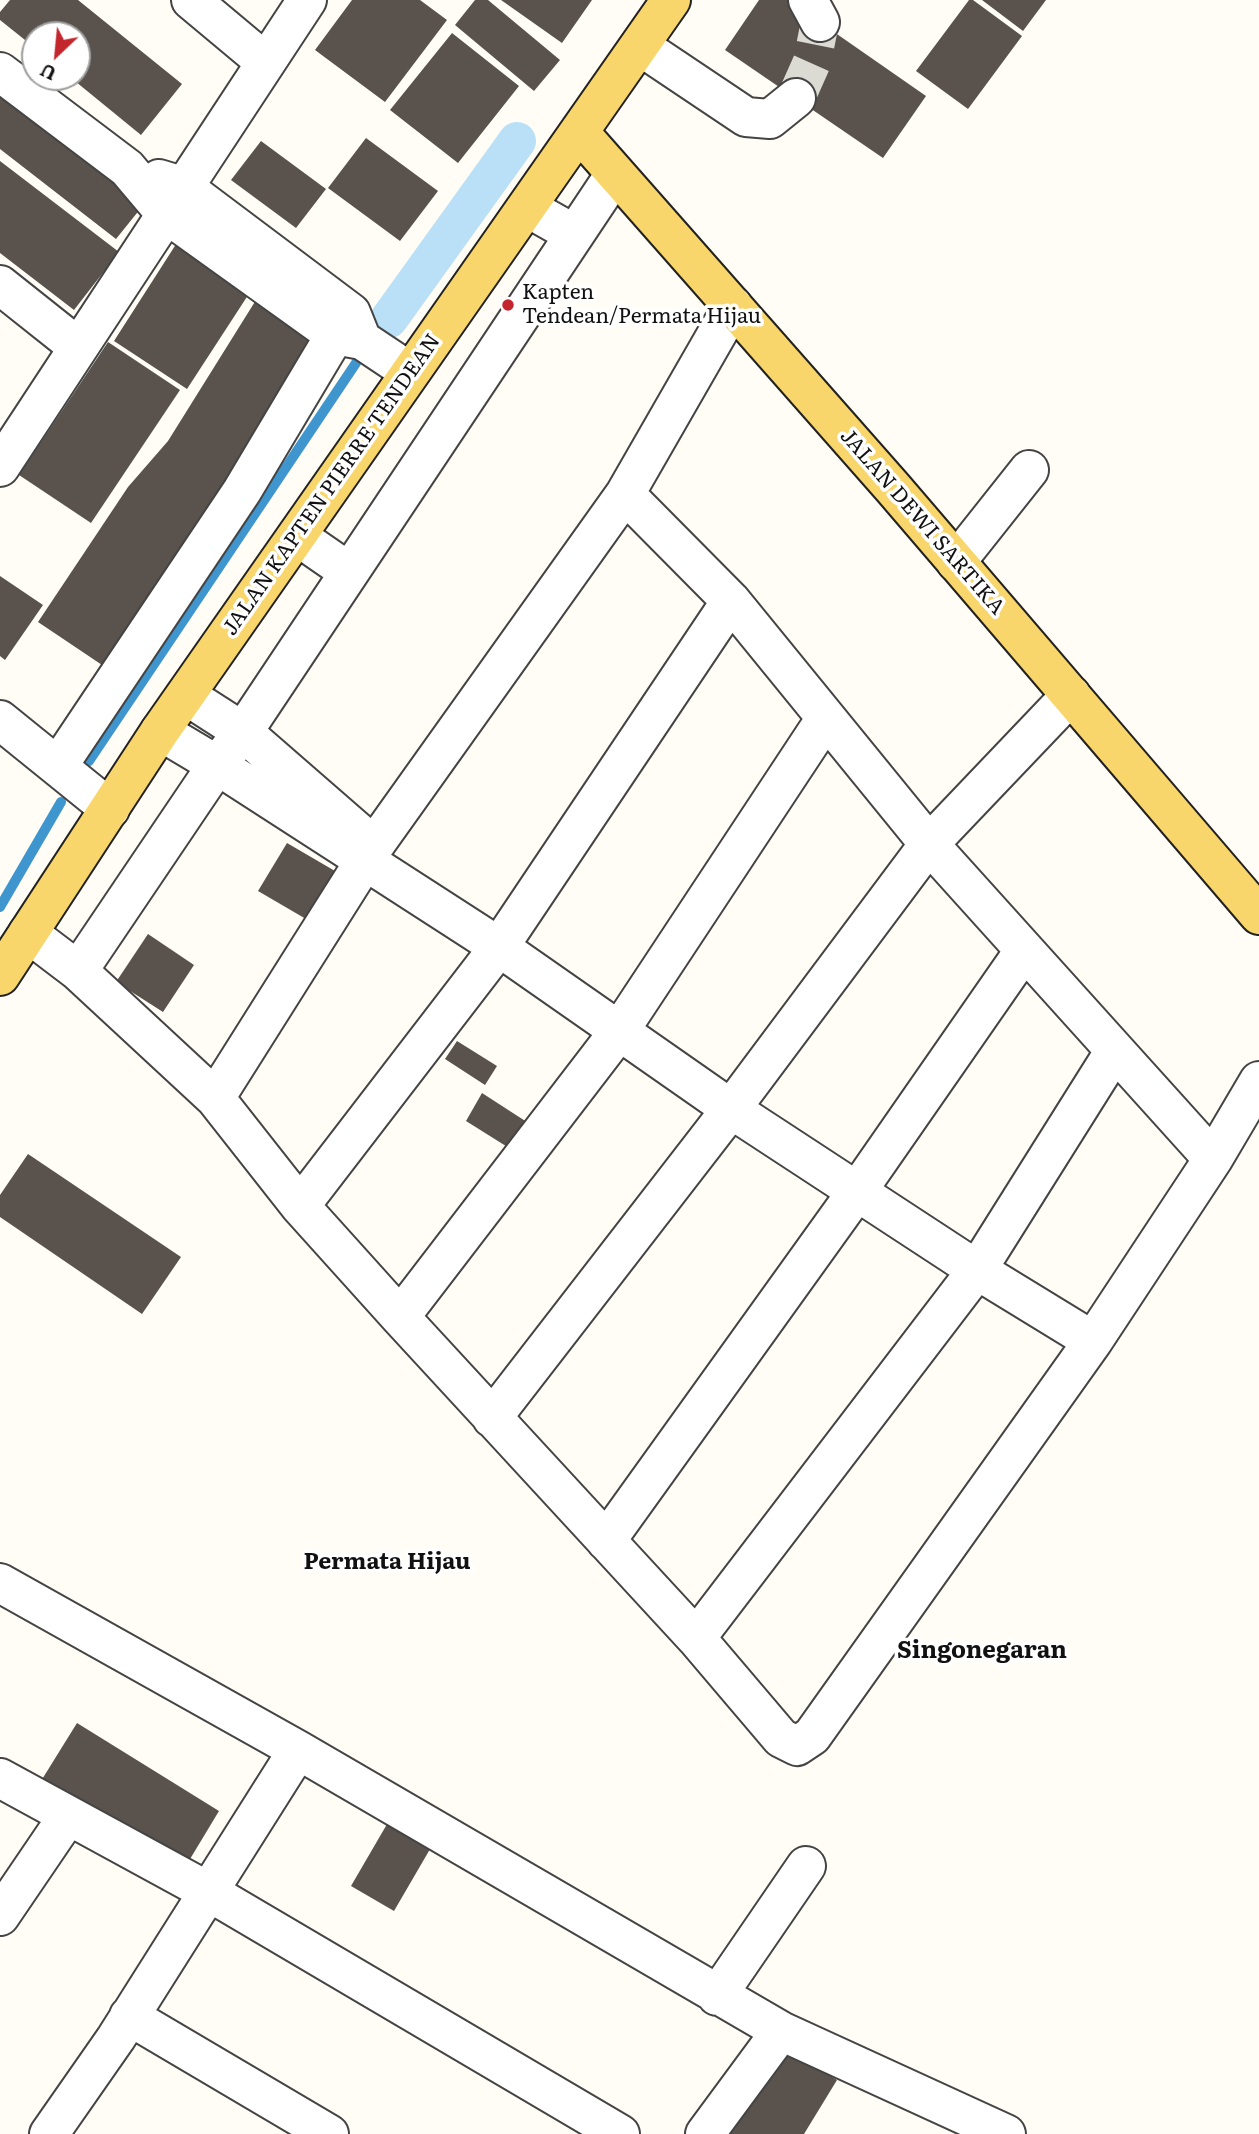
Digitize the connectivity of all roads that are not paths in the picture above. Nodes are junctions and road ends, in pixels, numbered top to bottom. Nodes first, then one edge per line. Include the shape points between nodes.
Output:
1 (191, 0) edge
2 (307, 0) edge
3 (671, 0) edge
4 (640, 46) junction
5 (264, 61) junction
6 (0, 72) edge
7 (796, 98) tunnel mouth
8 (580, 133) junction
9 (615, 174) junction
10 (173, 200) junction
11 (528, 208) junction
12 (574, 234) junction
13 (0, 285) edge
14 (733, 306) junction
15 (349, 329) junction
16 (78, 347) junction
17 (410, 372) junction
18 (0, 467) edge
19 (1028, 470) dead end
20 (625, 494) junction
21 (297, 536) junction
22 (956, 562) junction
23 (349, 572) junction
24 (731, 601) junction
25 (1071, 695) junction
26 (187, 696) junction
27 (826, 718) junction
28 (0, 720) edge
29 (160, 732) junction
30 (243, 732) junction
31 (217, 765) junction
32 (58, 766) junction
33 (110, 809) junction
34 (929, 844) junction
35 (376, 861) junction
36 (1254, 899) edge
37 (28, 933) junction
38 (499, 947) junction
39 (1024, 951) junction
40 (78, 971) junction
41 (0, 976) edge
42 (620, 1031) junction
43 (1114, 1052) junction
44 (1259, 1082) edge
45 (215, 1098) junction
46 (731, 1109) junction
47 (1213, 1159) junction
48 (858, 1190) junction
49 (300, 1206) junction
50 (977, 1269) junction
51 (400, 1317) junction
52 (1093, 1341) junction
53 (492, 1418) junction
54 (606, 1541) junction
55 (0, 1583) edge
56 (696, 1638) junction
57 (298, 1750) junction
58 (0, 1778) edge
59 (68, 1816) junction
60 (806, 1866) dead end
61 (209, 1892) junction
62 (0, 1916) edge
63 (717, 1996) junction
64 (129, 2016) junction
65 (781, 2031) junction
66 (51, 2133) edge
67 (329, 2134) edge
68 (621, 2134) edge
69 (705, 2134) edge
70 (1006, 2134) edge

1 - 5 street
2 - 5 street
3 - 4 main road, JALAN KAPTEN PIERRE TENDEAN
4 - 7 street via 746,117 770,119
4 - 8 main road, JALAN KAPTEN PIERRE TENDEAN
5 - 10 street
6 - 10 street
8 - 9 main road, JALAN DEWI SARTIKA
8 - 11 main road, JALAN KAPTEN PIERRE TENDEAN
9 - 12 street
9 - 14 main road, JALAN DEWI SARTIKA
10 - 15 street
10 - 16 street
11 - 12 street
11 - 17 main road, JALAN KAPTEN PIERRE TENDEAN
12 - 23 street
13 - 16 street
14 - 20 street
14 - 22 main road, JALAN DEWI SARTIKA
15 - 17 street
15 - 32 street
16 - 18 street
17 - 21 main road, JALAN KAPTEN PIERRE TENDEAN
19 - 22 street
20 - 24 street
20 - 35 street
21 - 23 street
21 - 26 main road, JALAN KAPTEN PIERRE TENDEAN
22 - 25 main road, JALAN DEWI SARTIKA
23 - 30 street
24 - 27 street
24 - 38 street
25 - 34 street
25 - 36 main road, JALAN DEWI SARTIKA
26 - 29 main road, JALAN KAPTEN PIERRE TENDEAN
26 - 30 street
27 - 34 street
27 - 42 street
28 - 32 street
29 - 31 street
29 - 33 main road, JALAN KAPTEN PIERRE TENDEAN
30 - 31 street
30 - 35 street
31 - 35 street
31 - 40 street
32 - 33 street
33 - 37 main road, JALAN KAPTEN PIERRE TENDEAN
34 - 39 street
34 - 46 street
35 - 38 street
35 - 45 street
37 - 40 street
37 - 41 main road, JALAN KAPTEN PIERRE TENDEAN
38 - 42 street
38 - 49 street
39 - 43 street
39 - 48 street
40 - 45 street
42 - 46 street
42 - 51 street
43 - 47 street
43 - 50 street
44 - 47 street
45 - 49 street
46 - 48 street
46 - 53 street
47 - 52 street
48 - 50 street
48 - 54 street
49 - 51 street
50 - 52 street
50 - 56 street
51 - 53 street
52 - 56 street via 806,1742 797,1746 781,1738
53 - 54 street
54 - 56 street
55 - 57 street
57 - 61 street
57 - 63 street
58 - 59 street
59 - 61 street
59 - 62 street
60 - 63 street
61 - 64 street
61 - 68 street
63 - 65 street
64 - 66 street
64 - 67 street
65 - 69 street
65 - 70 street

